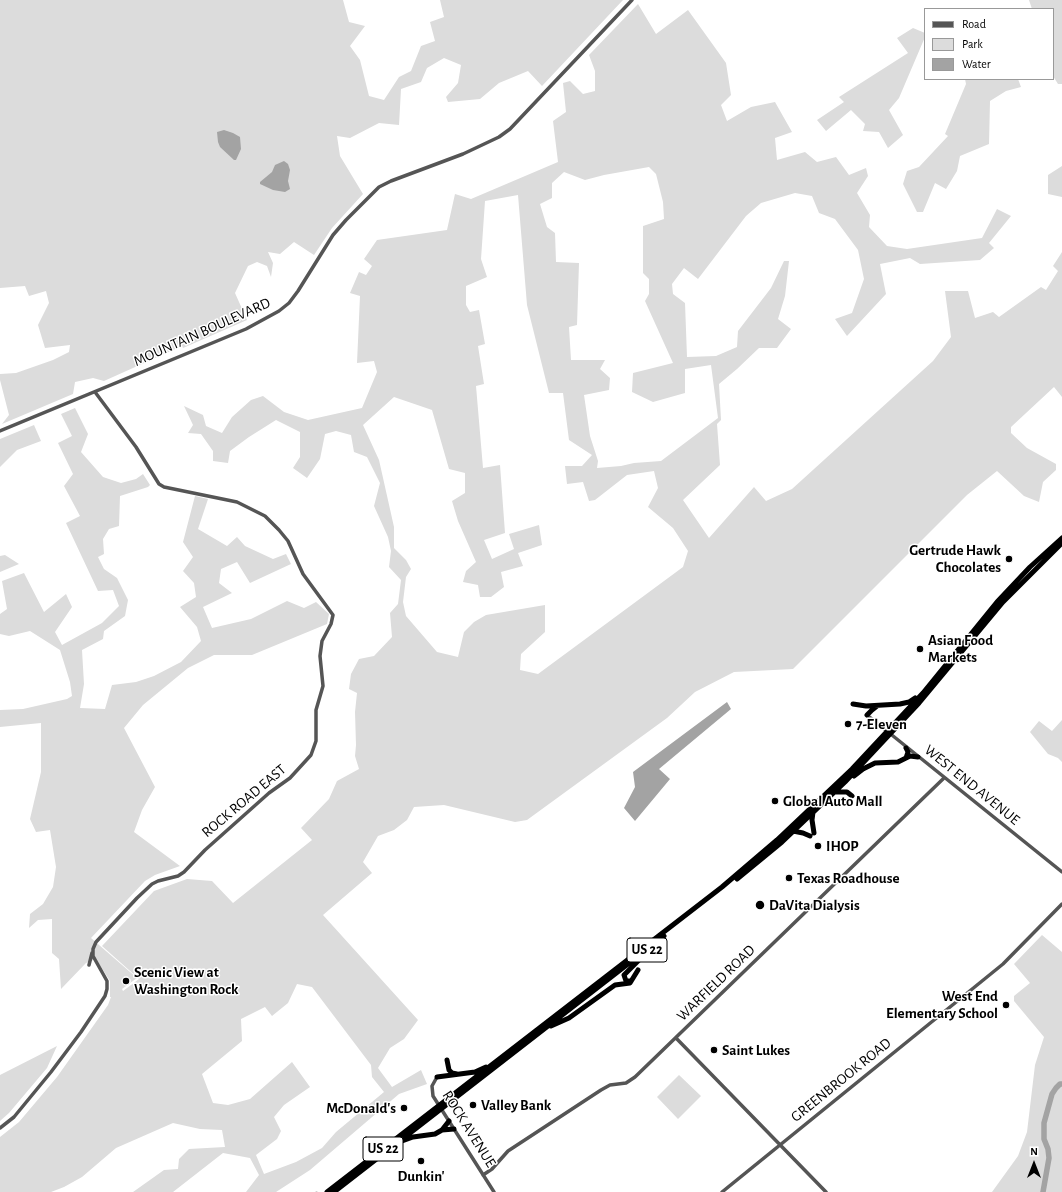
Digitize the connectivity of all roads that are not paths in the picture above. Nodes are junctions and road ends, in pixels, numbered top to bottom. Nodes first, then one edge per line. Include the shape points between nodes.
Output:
1 (632, 0) edge
2 (95, 392) junction
3 (0, 431) edge
4 (1062, 538) edge
5 (1062, 542) edge
6 (922, 693) junction
7 (853, 704) dead end
8 (878, 705) junction
9 (867, 715) joint
10 (889, 732) junction
11 (906, 748) junction
12 (918, 757) junction
13 (906, 758) junction
14 (944, 778) junction
15 (845, 782) junction
16 (835, 792) junction
17 (852, 796) dead end
18 (813, 812) junction
19 (792, 831) junction
20 (1062, 872) edge
21 (1062, 904) edge
22 (653, 945) junction
23 (92, 950) junction
24 (99, 967) junction
25 (638, 970) dead end
26 (632, 981) junction
27 (548, 1027) junction
28 (676, 1038) junction
29 (447, 1060) dead end
30 (494, 1063) junction
31 (458, 1074) junction
32 (437, 1077) joint
33 (440, 1107) junction
34 (449, 1121) junction
35 (0, 1128) edge
36 (454, 1129) junction
37 (442, 1130) junction
38 (398, 1143) junction
39 (780, 1145) junction
40 (483, 1175) junction
41 (327, 1192) edge
42 (334, 1192) edge
43 (494, 1192) edge
44 (722, 1192) edge
45 (826, 1192) edge

1 - 2 street, MOUNTAIN BOULEVARD via 510,129 463,154 379,187 333,235 298,292 284,308 246,329
2 - 3 street, MOUNTAIN BOULEVARD
2 - 23 street, ROCK ROAD EAST via 136,447 159,484 238,502 264,516 279,530 288,541 303,574 333,615 322,641 320,656 323,686 316,710 316,741 311,755 290,778 269,793 184,872 149,887 103,934
4 - 6 highway, US 22 via 997,602
5 - 10 highway, US 22 via 1003,602 930,691
6 - 8 highway via 903,704
6 - 10 highway, US 22
7 - 8 highway
8 - 9 highway
9 - 10 street, WEST END AVENUE
10 - 11 street, WEST END AVENUE
10 - 15 highway, US 22
10 - 30 highway, US 22 via 824,797 722,887
11 - 12 street, WEST END AVENUE
11 - 13 highway
12 - 13 highway
12 - 14 street, WEST END AVENUE
13 - 15 highway via 902,761 870,765
14 - 20 street, WEST END AVENUE
14 - 28 street, WARFIELD ROAD
15 - 16 highway, US 22
16 - 17 highway via 847,792
16 - 18 highway, US 22
18 - 19 highway, US 22
18 - 19 highway via 812,834
19 - 22 highway, US 22 via 756,864
21 - 39 street, GREENBROOK ROAD via 1003,964
22 - 26 highway via 624,975 626,981
22 - 27 highway, US 22
23 - 24 street
23 - 24 street via 90,965
24 - 35 street via 106,977 107,989 97,1010 51,1072 14,1117
25 - 26 highway
26 - 27 highway via 627,985 615,985 568,1018
27 - 33 highway, US 22
28 - 39 street
28 - 40 street, WARFIELD ROAD via 633,1079 601,1090 508,1151
29 - 31 highway via 449,1070
30 - 31 highway via 475,1072
30 - 33 highway, US 22
31 - 32 highway
32 - 33 street, ROCK AVENUE via 432,1092
33 - 34 street, ROCK AVENUE
33 - 38 highway, US 22
33 - 41 highway, US 22
34 - 36 street, ROCK AVENUE
34 - 37 highway
36 - 37 highway
36 - 40 street, ROCK AVENUE
37 - 38 highway
38 - 42 highway, US 22
39 - 44 street, GREENBROOK ROAD
39 - 45 street
40 - 43 street, ROCK AVENUE

